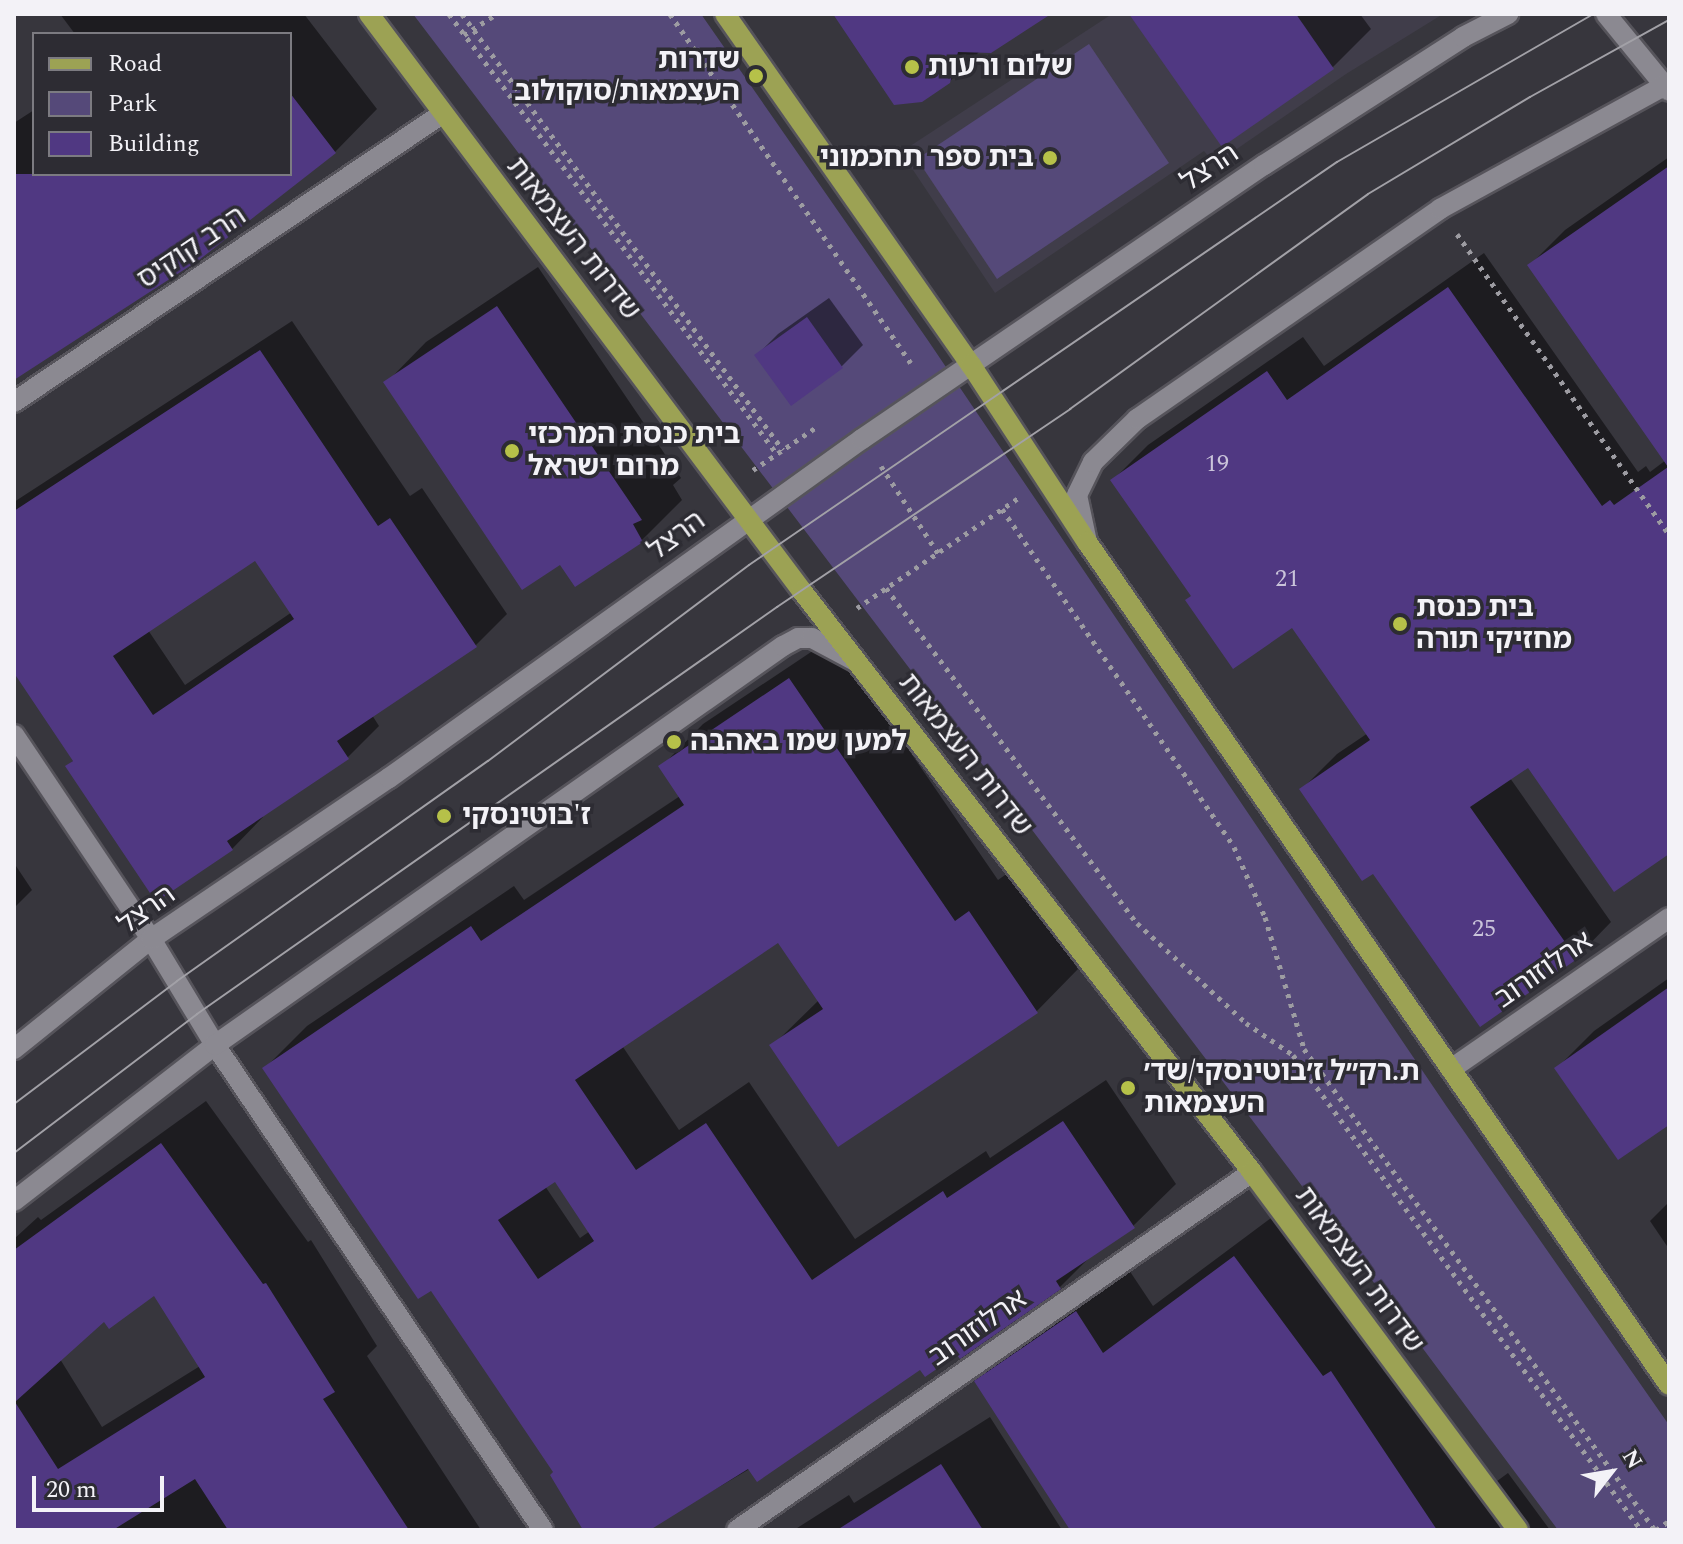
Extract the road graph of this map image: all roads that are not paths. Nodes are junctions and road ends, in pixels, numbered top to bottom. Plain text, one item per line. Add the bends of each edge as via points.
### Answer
1 (369, 14) edge
2 (725, 14) edge
3 (1508, 14) edge
4 (1606, 14) edge
5 (1668, 87) edge
6 (442, 114) junction
7 (971, 365) junction
8 (14, 402) edge
9 (749, 520) junction
10 (1087, 542) junction
11 (858, 663) junction
12 (14, 735) edge
13 (1669, 918) edge
14 (151, 939) junction
15 (215, 1045) junction
16 (14, 1049) edge
17 (1451, 1069) junction
18 (1252, 1172) junction
19 (14, 1201) edge
20 (1669, 1385) edge
21 (543, 1530) edge
22 (737, 1530) edge
23 (1518, 1530) edge

1 - 6 main road, שדרות העצמאות
2 - 7 main road
3 - 7 street, הרצל via 1463,37 1264,165
4 - 5 street
5 - 10 street via 1440,209 1137,419 1093,462 1077,495
6 - 8 street, הרב קוקיס
6 - 9 main road, שדרות העצמאות
7 - 9 street, הרצל
7 - 10 main road
9 - 11 main road, שדרות העצמאות
9 - 14 street, הרצל via 389,778
10 - 17 main road
11 - 15 street via 812,638 783,646
11 - 18 main road, שדרות העצמאות
12 - 14 street
13 - 17 street, ארלוזורוב
14 - 15 street
14 - 16 street, הרצל
15 - 19 street
15 - 21 street
17 - 20 main road
18 - 22 street, ארלוזורוב
18 - 23 main road, שדרות העצמאות

